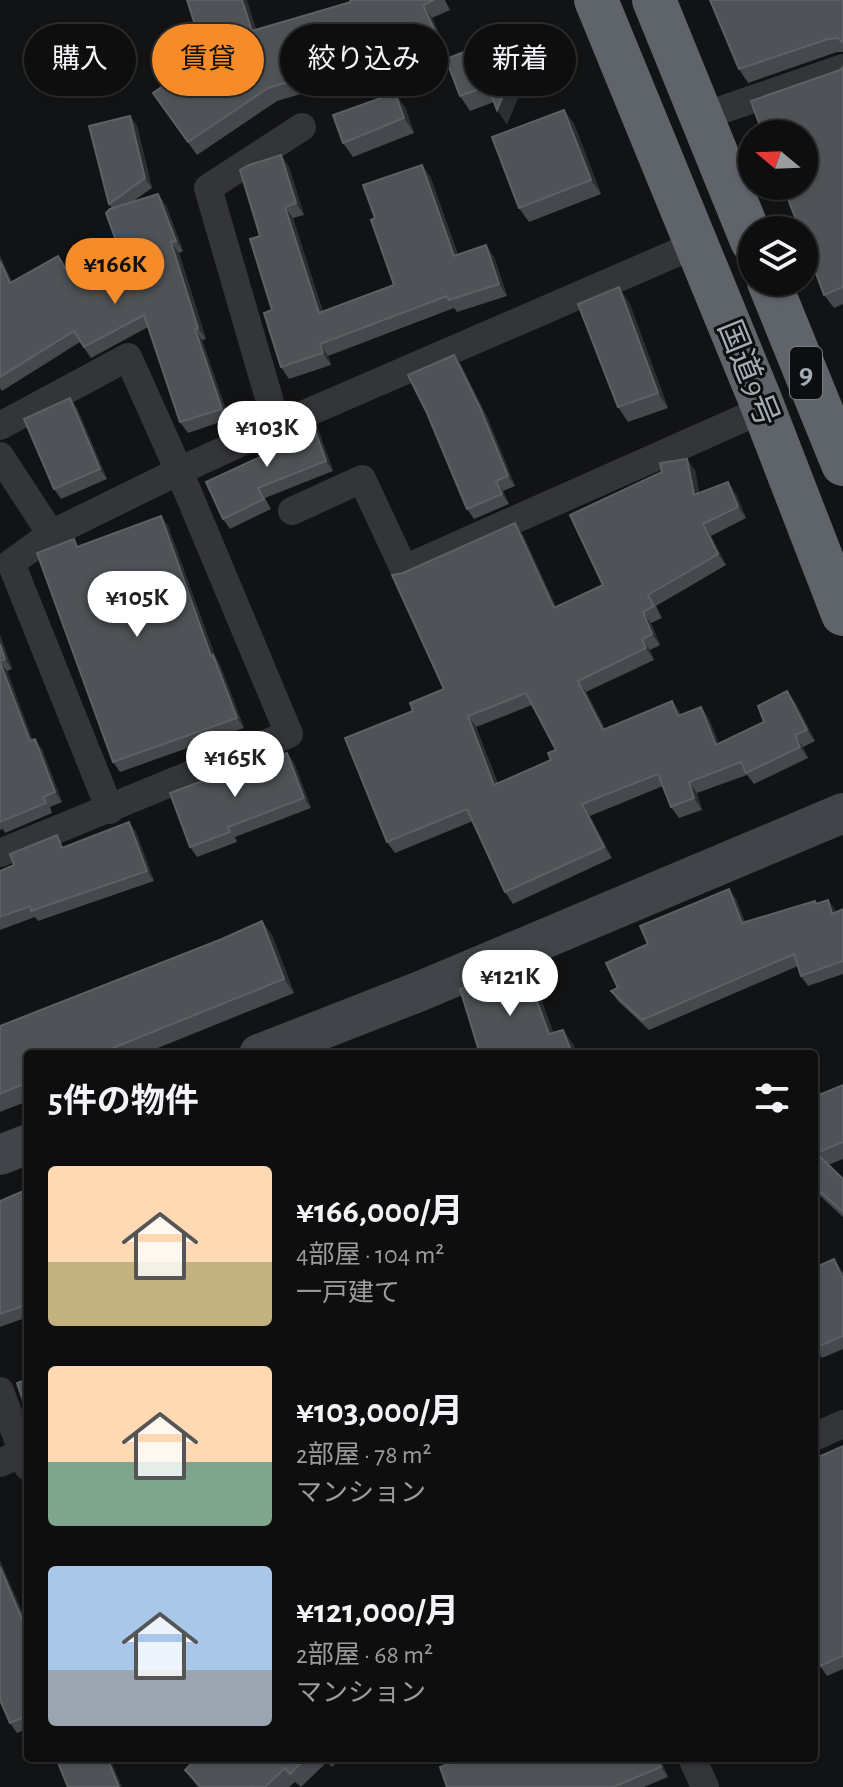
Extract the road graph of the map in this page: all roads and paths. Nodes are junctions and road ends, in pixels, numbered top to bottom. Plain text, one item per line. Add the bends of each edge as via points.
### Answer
1 (596, 0) edge
2 (654, 0) edge
3 (843, 68) edge
4 (701, 117) junction
5 (302, 127) dead end
6 (742, 216) edge
7 (697, 244) junction
8 (775, 296) edge
9 (764, 409) junction
10 (0, 426) edge
11 (277, 426) junction
12 (0, 456) edge
13 (842, 457) edge
14 (179, 471) junction
15 (292, 511) dead end
16 (51, 534) junction
17 (843, 614) edge
18 (110, 810) junction
19 (843, 813) edge
20 (0, 853) edge
21 (269, 1050) edge
22 (24, 1146) edge
23 (0, 1155) edge
24 (0, 1391) edge
25 (843, 1424) edge
26 (818, 1435) edge
27 (17, 1461) edge
28 (694, 1762) edge
29 (705, 1787) edge

1 - 7 highway, 国道9号 / 9
2 - 4 highway
3 - 4 street
4 - 6 highway
5 - 11 street via 208,188
7 - 9 highway, 国道9号 / 9
7 - 11 street
8 - 13 highway, 国道9号 / 9
9 - 15 street via 404,569 362,479
9 - 17 highway, 国道9号 / 9
10 - 14 street via 128,357
11 - 14 street
12 - 16 street
14 - 16 street
14 - 18 street via 289,734
16 - 18 street via 11,563
18 - 20 street
19 - 21 street
22 - 23 street
24 - 27 street
25 - 26 street
28 - 29 street

